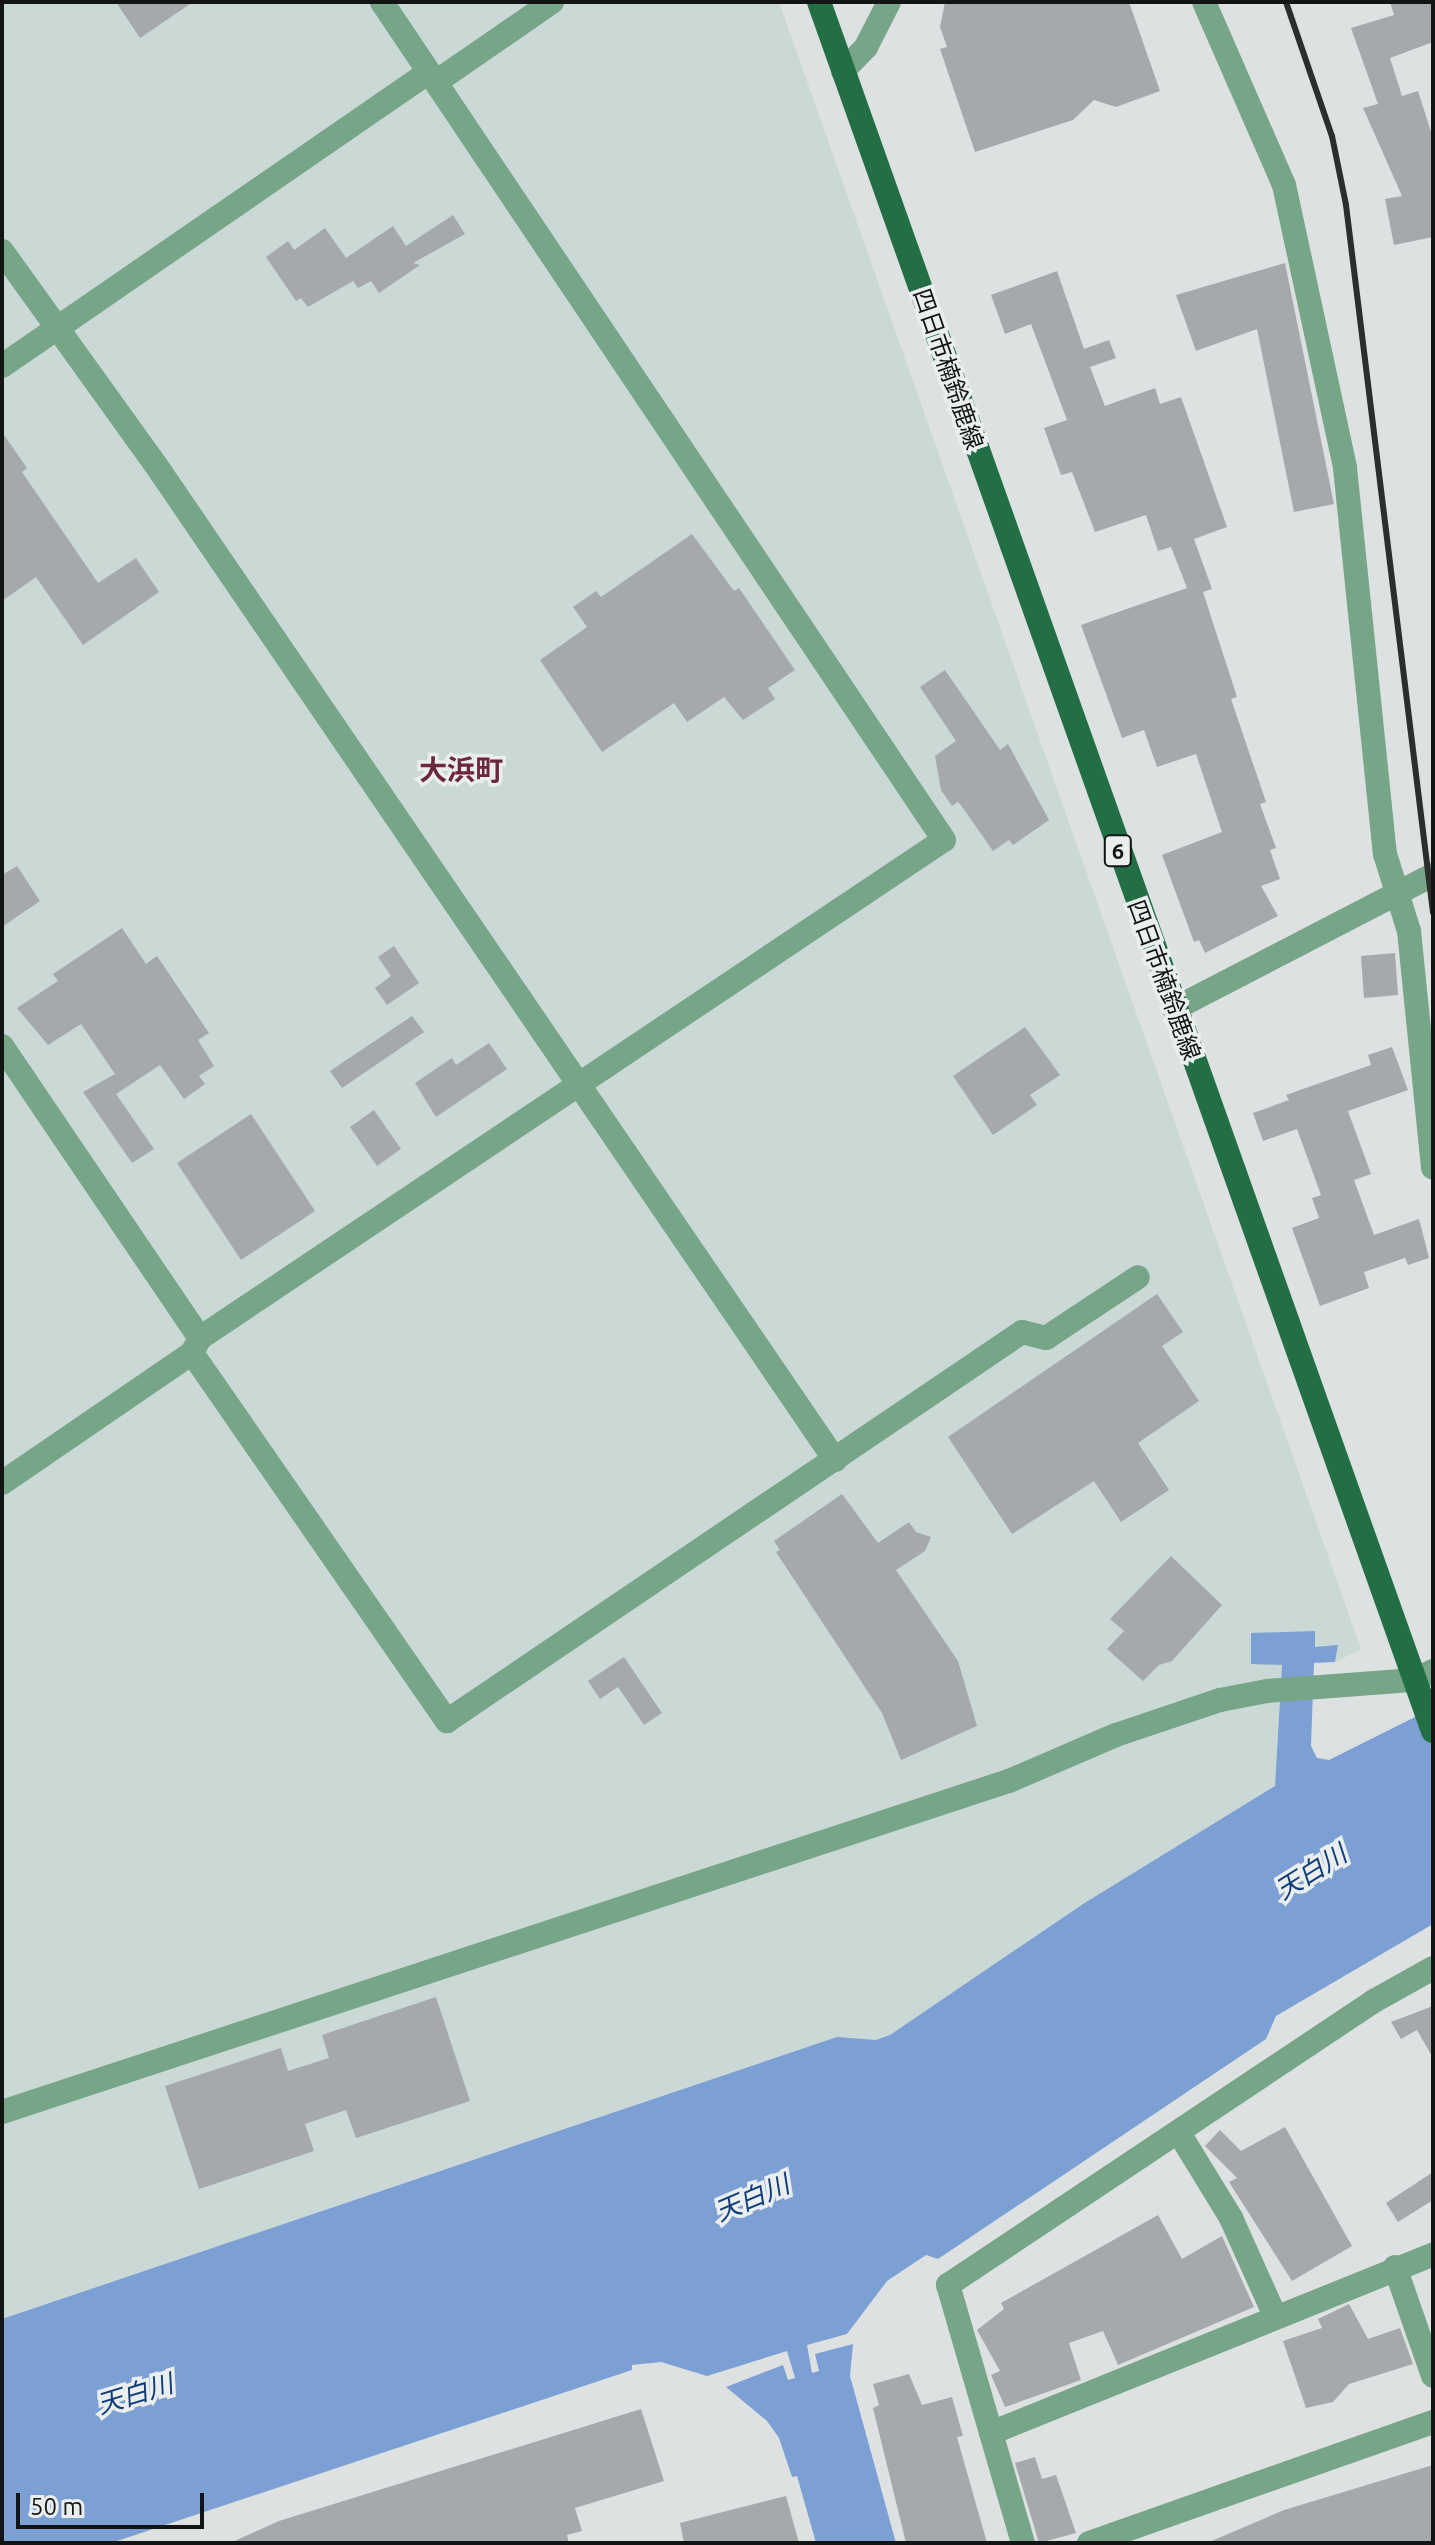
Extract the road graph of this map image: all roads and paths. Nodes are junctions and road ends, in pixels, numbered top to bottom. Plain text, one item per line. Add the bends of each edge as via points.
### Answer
1 (382, 2) edge
2 (552, 2) edge
3 (819, 2) edge
4 (889, 2) edge
5 (1204, 2) edge
6 (843, 71) junction
7 (432, 77) junction
8 (2, 251) edge
9 (56, 328) junction
10 (2, 366) edge
11 (1433, 875) edge
12 (1398, 893) junction
13 (1174, 1009) junction
14 (2, 1046) edge
15 (576, 1086) junction
16 (1433, 1168) edge
17 (1138, 1277) dead end
18 (196, 1346) junction
19 (835, 1460) junction
20 (2, 1483) edge
21 (1423, 1683) edge
22 (1433, 1731) edge
23 (1433, 1968) edge
24 (2, 2112) edge
25 (1179, 2133) junction
26 (1433, 2254) edge
27 (1395, 2267) junction
28 (1275, 2316) junction
29 (1433, 2376) edge
30 (1433, 2422) edge
31 (991, 2433) junction
32 (1023, 2543) edge
33 (1089, 2543) edge

1 - 7 street
2 - 7 street
3 - 6 main road, 四日市楠鈴鹿線 / 6
4 - 6 street via 866,47
5 - 12 street via 1290,208 1345,468 1385,854
6 - 13 main road, 四日市楠鈴鹿線 / 6
7 - 9 street
7 - 15 street via 944,840
8 - 9 street
9 - 10 street
9 - 15 street via 162,474
11 - 12 street
12 - 13 street
12 - 16 street via 1409,931
13 - 21 main road, 四日市楠鈴鹿線 / 6
14 - 18 street
15 - 18 street
15 - 19 street
17 - 19 street via 1046,1338 1022,1332
18 - 19 street via 447,1721
18 - 20 street
21 - 22 main road, 四日市楠鈴鹿線 / 6
21 - 24 street via 1267,1691 1131,1730 1009,1781
23 - 25 street via 1374,2001
25 - 28 street via 1231,2218
25 - 31 street via 948,2285
26 - 27 street
27 - 28 street
27 - 29 street
28 - 31 street
30 - 33 street
31 - 32 street

